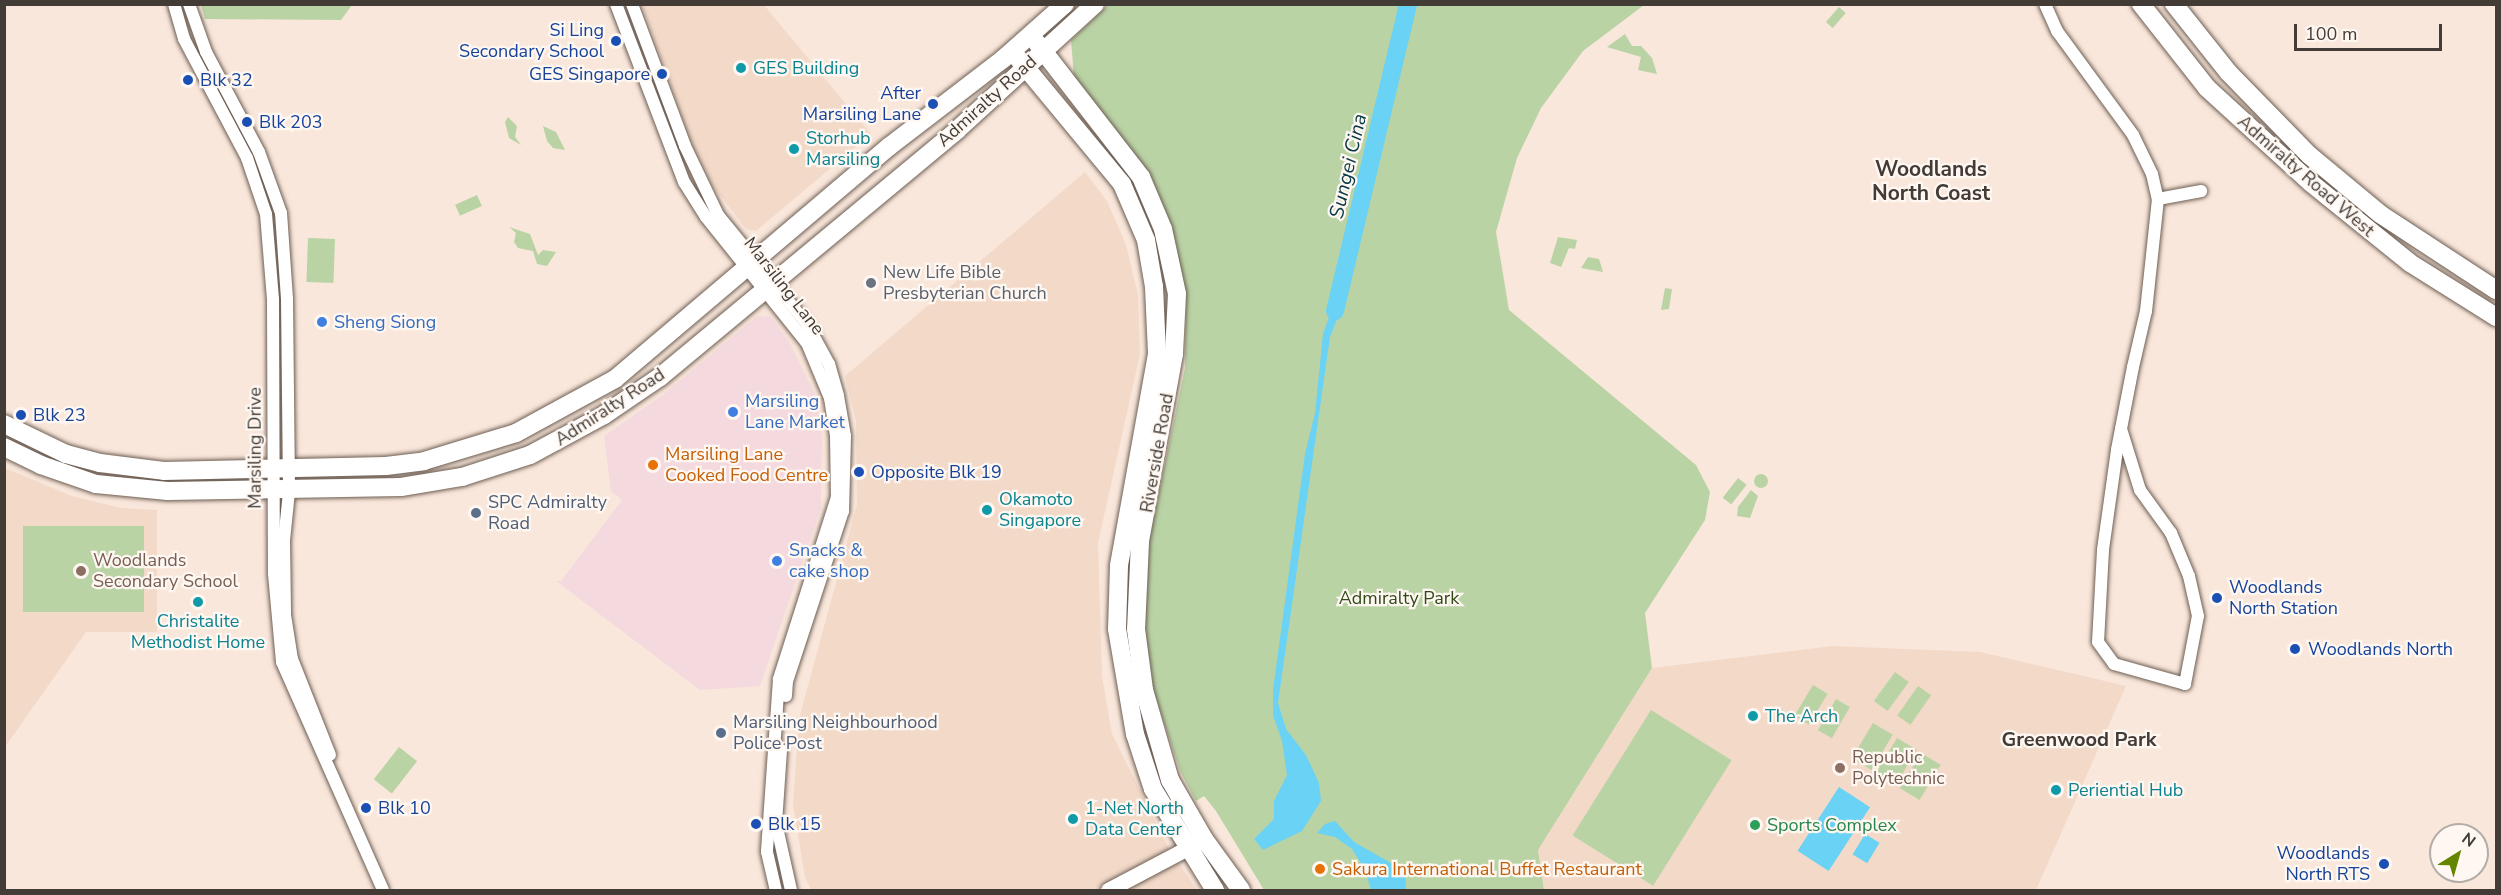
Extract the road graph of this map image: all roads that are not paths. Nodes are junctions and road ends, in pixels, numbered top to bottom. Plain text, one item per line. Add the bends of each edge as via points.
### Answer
1 (174, 4) edge
2 (189, 4) edge
3 (616, 4) edge
4 (632, 4) edge
5 (1065, 4) edge
6 (1095, 4) edge
7 (2045, 4) edge
8 (2141, 4) edge
9 (2174, 4) edge
10 (1030, 34) junction
11 (1043, 50) junction
12 (1011, 52) junction
13 (1024, 67) junction
14 (2201, 191) dead end
15 (2158, 199) junction
16 (752, 265) junction
17 (769, 288) junction
18 (2496, 290) edge
19 (2496, 317) edge
20 (4, 424) edge
21 (2121, 429) junction
22 (4, 447) edge
23 (281, 468) junction
24 (281, 492) junction
25 (827, 548) junction
26 (1204, 839) junction
27 (1188, 848) junction
28 (383, 891) edge
29 (391, 891) edge
30 (776, 891) edge
31 (790, 891) edge
32 (1108, 891) edge
33 (1215, 891) edge
34 (1241, 891) edge

1 - 23 street, Marsiling Drive via 184,39 247,158 266,214
2 - 23 street, Marsiling Drive via 206,52 260,152 281,213 287,299
3 - 16 street, Marsiling Lane via 676,166 706,217
4 - 16 street, Marsiling Lane via 685,146 718,215
5 - 10 main road, Admiralty Road
6 - 11 main road, Admiralty Road
7 - 15 street via 2057,31 2133,135 2152,174
8 - 19 main road, Admiralty Road West via 2207,88 2251,130 2410,263
9 - 18 main road, Admiralty Road West via 2228,72 2309,155 2380,214
10 - 11 main road, Riverside Road
10 - 12 main road, Admiralty Road
11 - 13 main road, Admiralty Road
11 - 26 main road, Riverside Road via 1141,177 1163,229 1177,294 1174,354 1137,567 1136,629 1156,740 1170,780
12 - 13 main road, Riverside Road
12 - 16 main road, Admiralty Road via 912,128
13 - 17 main road, Admiralty Road via 957,130
13 - 27 main road, Riverside Road via 1122,184 1146,240 1154,287 1157,354 1119,566 1117,629 1127,695 1144,764 1153,789
14 - 15 street
15 - 21 street via 2146,311
16 - 17 street, Marsiling Lane
16 - 23 main road, Admiralty Road via 615,379 516,433 424,461
17 - 24 main road, Admiralty Road via 634,397 530,455 429,483
17 - 25 street, Marsiling Lane via 807,344 830,398 836,436 837,497
20 - 23 main road, Admiralty Road via 40,444 100,463 164,471
21 - 21 street via 2140,490 2170,533 2189,576 2198,616 2185,684 2114,664 2098,642 2103,550
22 - 24 main road, Admiralty Road via 96,484 168,491
23 - 24 street, Marsiling Drive
24 - 28 street, Marsiling Drive via 274,574 282,662
24 - 29 street, Marsiling Drive via 284,583 292,658 333,764
25 - 30 street, Marsiling Lane via 779,679 767,852
25 - 31 street, Marsiling Lane via 787,681 776,823
26 - 27 street
26 - 34 main road, Riverside Road
27 - 32 street
27 - 33 main road, Riverside Road

